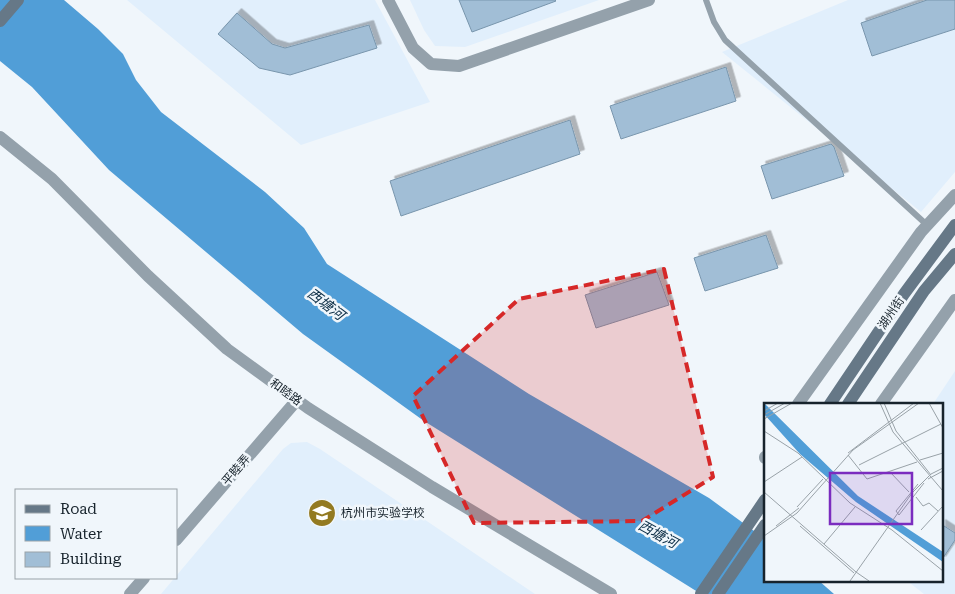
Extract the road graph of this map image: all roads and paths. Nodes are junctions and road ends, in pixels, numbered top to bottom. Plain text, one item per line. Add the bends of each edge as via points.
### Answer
1 (18, 0) edge
2 (388, 0) edge
3 (649, 0) edge
4 (706, 0) edge
5 (0, 21) edge
6 (0, 137) edge
7 (955, 196) edge
8 (927, 225) junction
9 (954, 227) edge
10 (955, 254) edge
11 (955, 300) edge
12 (297, 400) junction
13 (799, 403) edge
14 (831, 403) edge
15 (849, 403) edge
16 (882, 403) edge
17 (764, 501) edge
18 (764, 526) edge
19 (178, 538) edge
20 (143, 579) edge
21 (130, 594) edge
22 (612, 594) edge
23 (701, 594) edge
24 (718, 594) edge

1 - 5 main road
2 - 3 street via 413,48 431,64 459,66
4 - 8 lane via 725,40
6 - 12 street, 和睦路 via 52,179 148,276 227,349
7 - 8 street
8 - 13 street
9 - 14 main road, 湖州街
10 - 15 main road, 湖州街 via 924,292
11 - 16 street
12 - 19 street, 平睦弄
12 - 22 street, 和睦路 via 432,487
17 - 23 main road
18 - 24 main road
20 - 21 street

